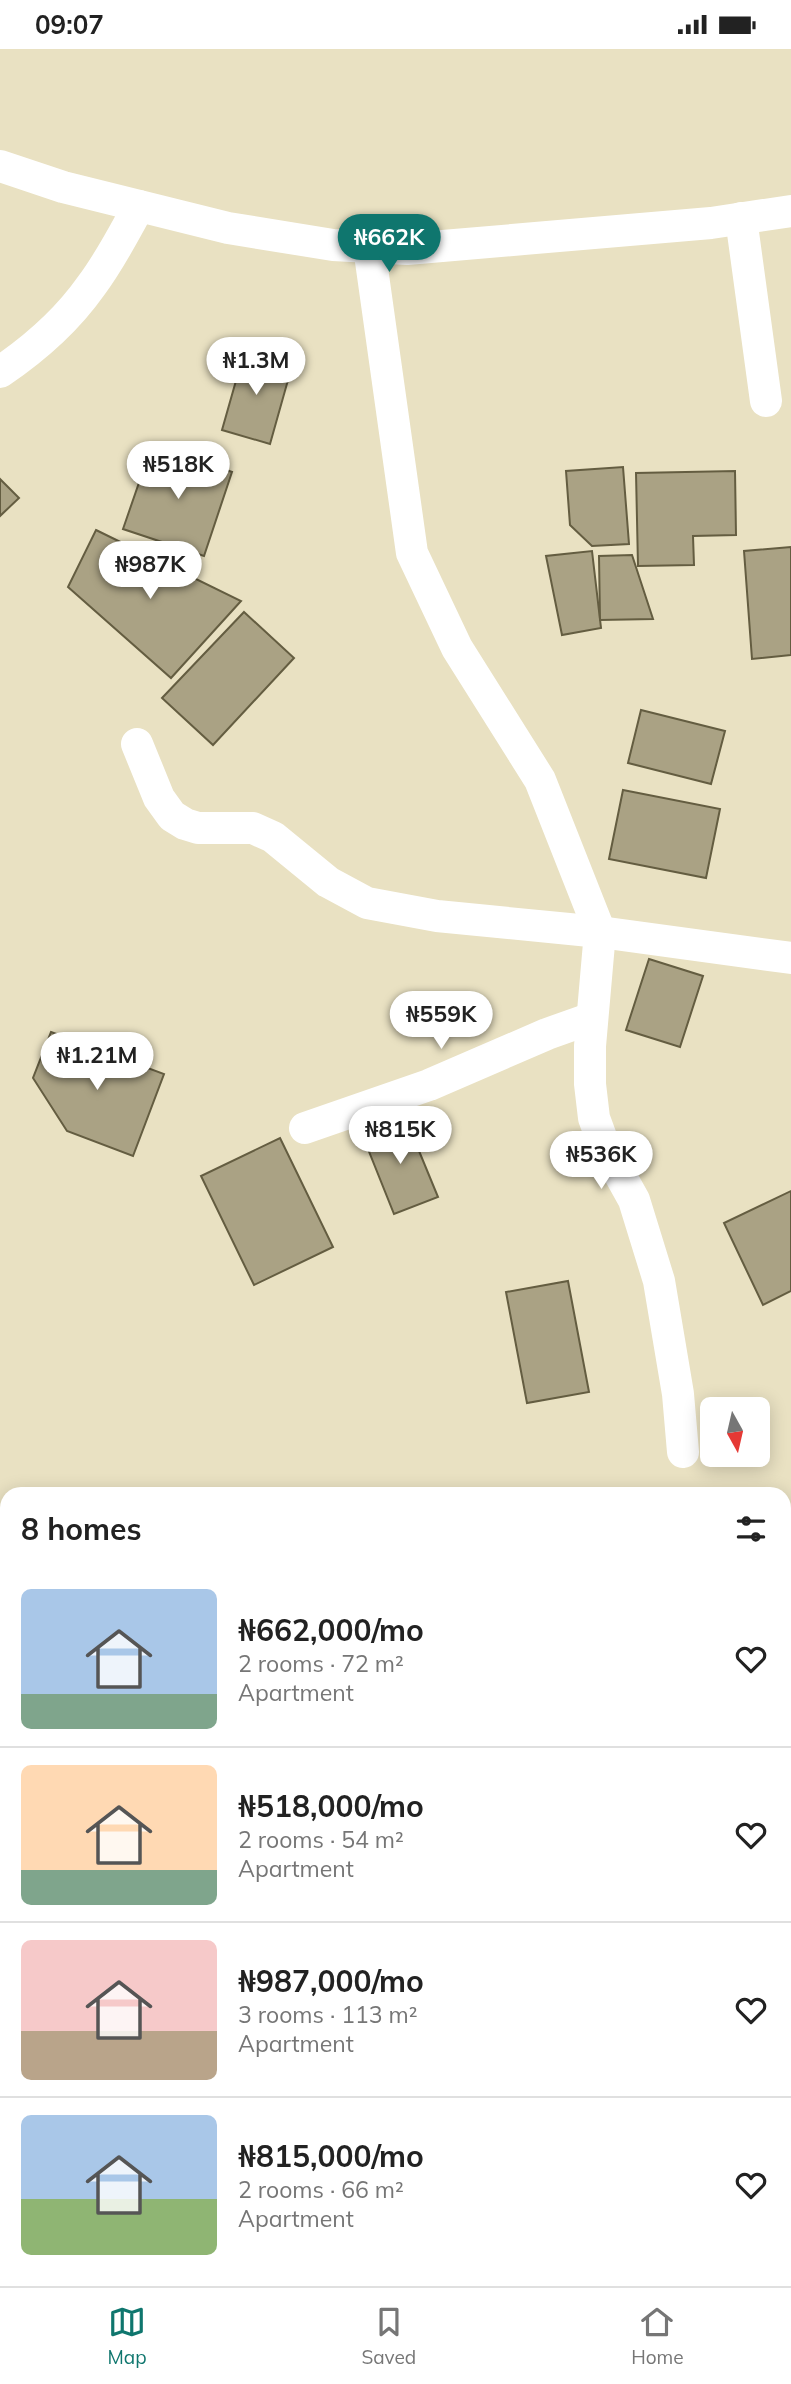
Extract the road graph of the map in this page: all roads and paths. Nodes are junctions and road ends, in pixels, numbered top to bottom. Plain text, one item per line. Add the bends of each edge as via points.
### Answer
1 (0, 166) edge
2 (139, 206) junction
3 (791, 211) edge
4 (741, 218) junction
5 (369, 247) junction
6 (0, 372) edge
7 (766, 401) dead end
8 (137, 744) dead end
9 (600, 932) junction
10 (791, 958) edge
11 (592, 1018) junction
12 (305, 1128) dead end
13 (683, 1452) dead end

1 - 2 street
2 - 5 street via 228,228 333,246
2 - 6 street via 82,297 21,358
3 - 4 street
4 - 5 street via 574,236 407,249
4 - 7 street
5 - 9 street via 412,553 457,647 540,780
8 - 9 street via 159,798 172,816 198,828 253,828 274,837 328,882 367,902 437,916
9 - 10 street
9 - 11 street
11 - 12 street via 429,1085
11 - 13 street via 594,1118 634,1200 659,1281

